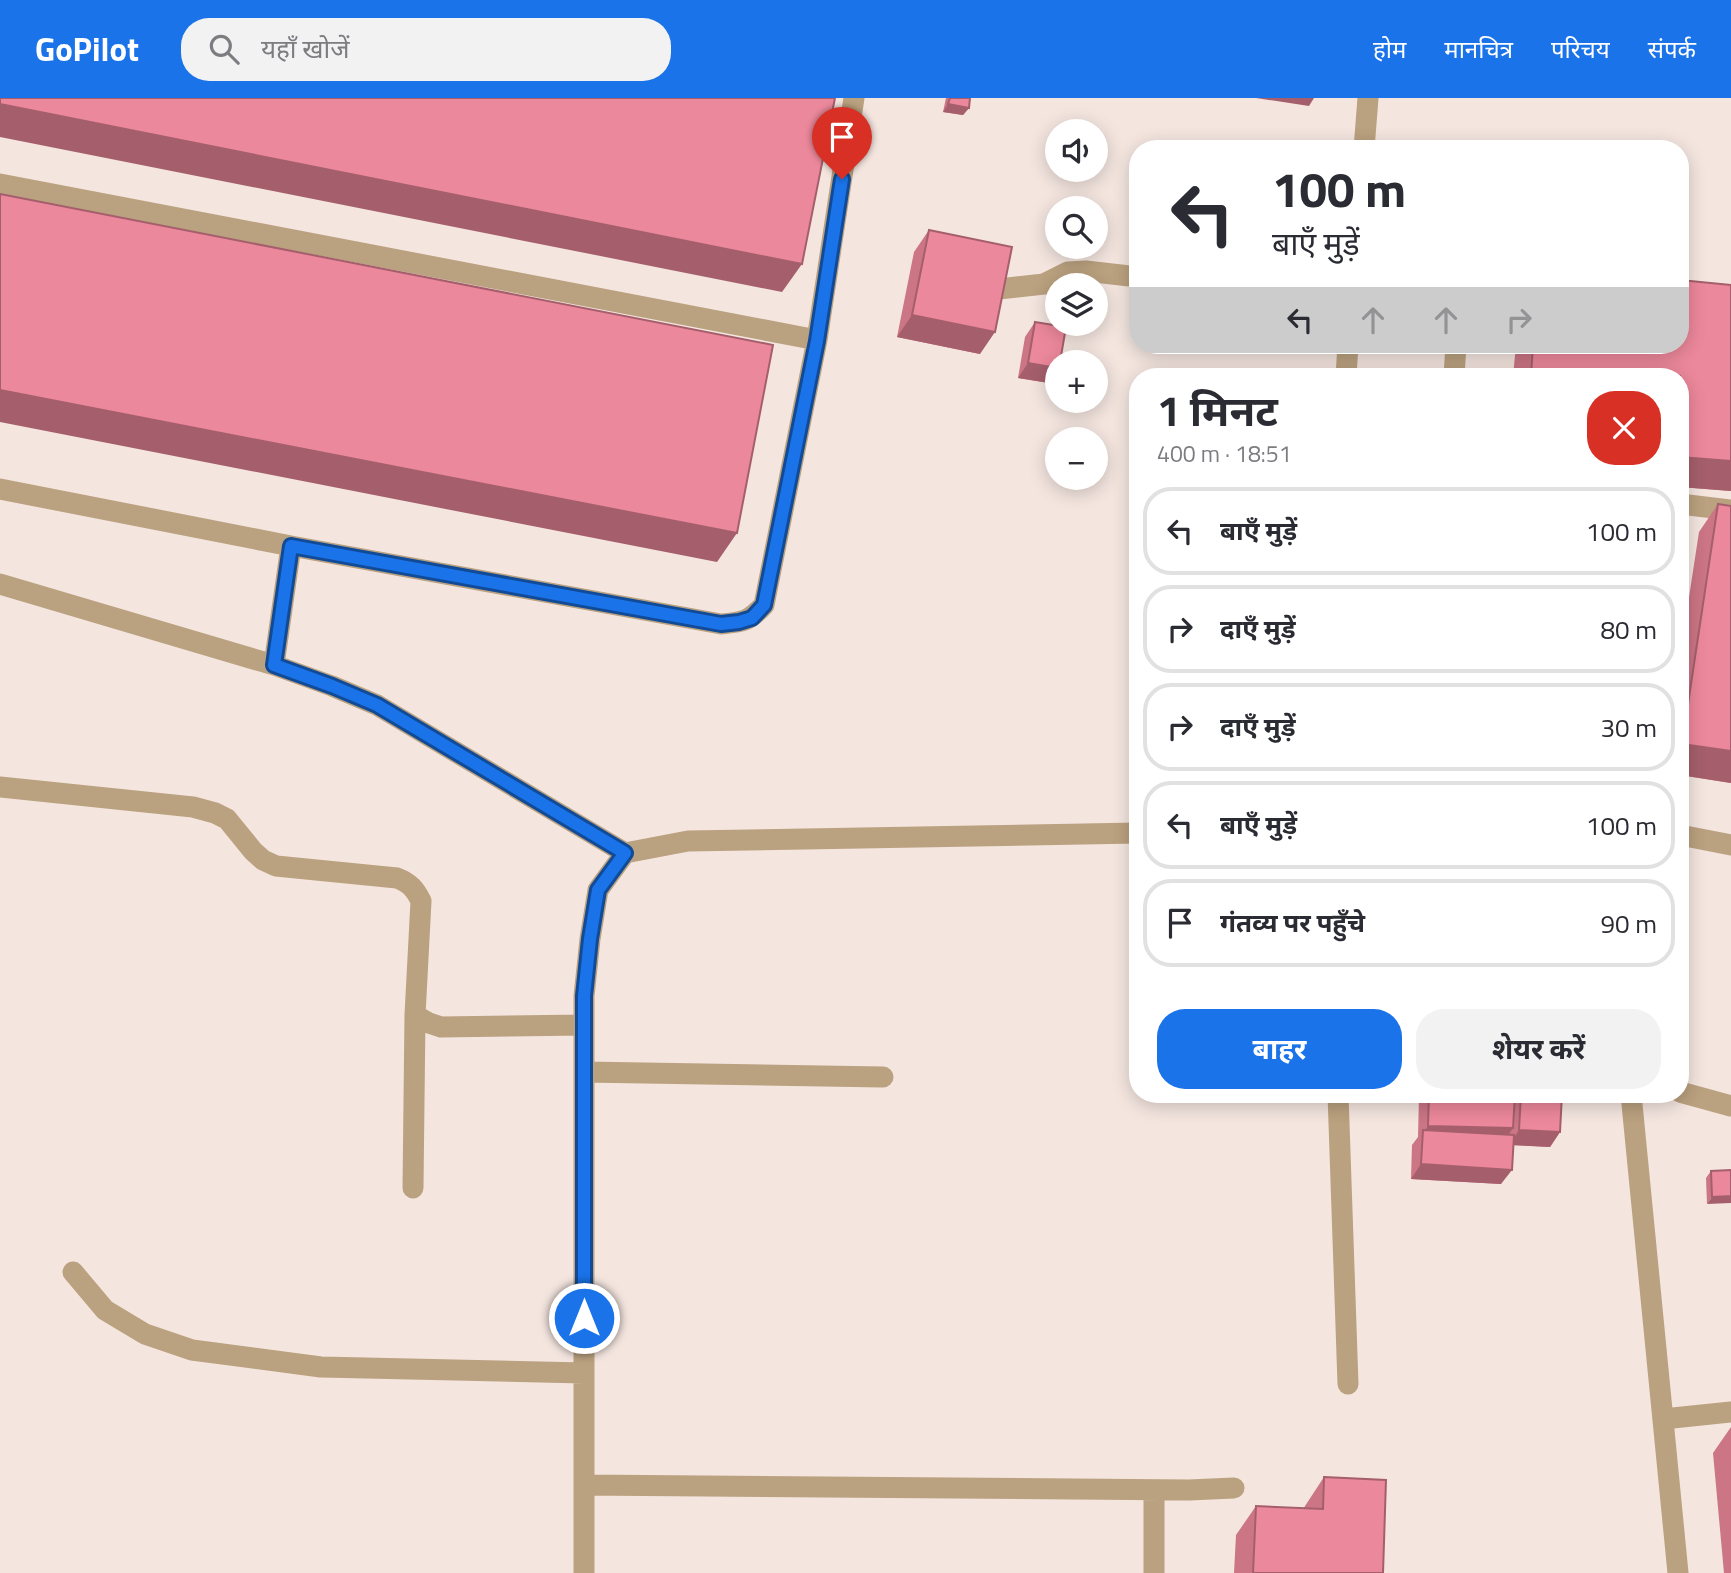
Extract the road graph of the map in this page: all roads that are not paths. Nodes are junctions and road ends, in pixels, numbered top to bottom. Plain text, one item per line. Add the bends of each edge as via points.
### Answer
1 (854, 98) edge
2 (1368, 98) edge
3 (1365, 140) edge
4 (0, 184) edge
5 (1129, 276) edge
6 (999, 289) edge
7 (817, 341) junction
8 (0, 489) edge
9 (1689, 505) edge
10 (1731, 510) edge
11 (291, 546) junction
12 (0, 584) edge
13 (274, 665) junction
14 (0, 788) edge
15 (1129, 833) edge
16 (1689, 837) edge
17 (1731, 845) edge
18 (625, 853) junction
19 (415, 1015) junction
20 (584, 1025) junction
21 (584, 1072) junction
22 (884, 1077) dead end
23 (1689, 1094) edge
24 (1338, 1103) edge
25 (1632, 1103) edge
26 (1731, 1106) edge
27 (413, 1188) dead end
28 (73, 1272) dead end
29 (584, 1373) junction
30 (1348, 1384) dead end
31 (1731, 1412) edge
32 (1662, 1419) junction
33 (584, 1485) junction
34 (1234, 1489) dead end
35 (1154, 1490) junction
36 (584, 1573) edge
37 (1154, 1573) edge
38 (1678, 1573) edge

1 - 7 street
2 - 3 street
4 - 7 street
5 - 6 street via 1068,272 1044,284
7 - 11 street via 764,605 752,618 721,624
8 - 11 street
9 - 10 street
11 - 13 street
12 - 13 street
13 - 18 street via 377,705
14 - 19 street via 193,807 227,819 253,851 276,866 408,882 421,901
15 - 18 street via 688,841
16 - 17 street
18 - 20 street via 598,890
19 - 20 street via 441,1027
19 - 27 street
20 - 21 street
21 - 22 street
21 - 29 street
23 - 26 street
24 - 30 street
25 - 32 street
28 - 29 street via 106,1310 145,1335 192,1350 321,1367
29 - 33 street
31 - 32 street
32 - 38 street
33 - 35 street
33 - 36 street
34 - 35 street
35 - 37 street

